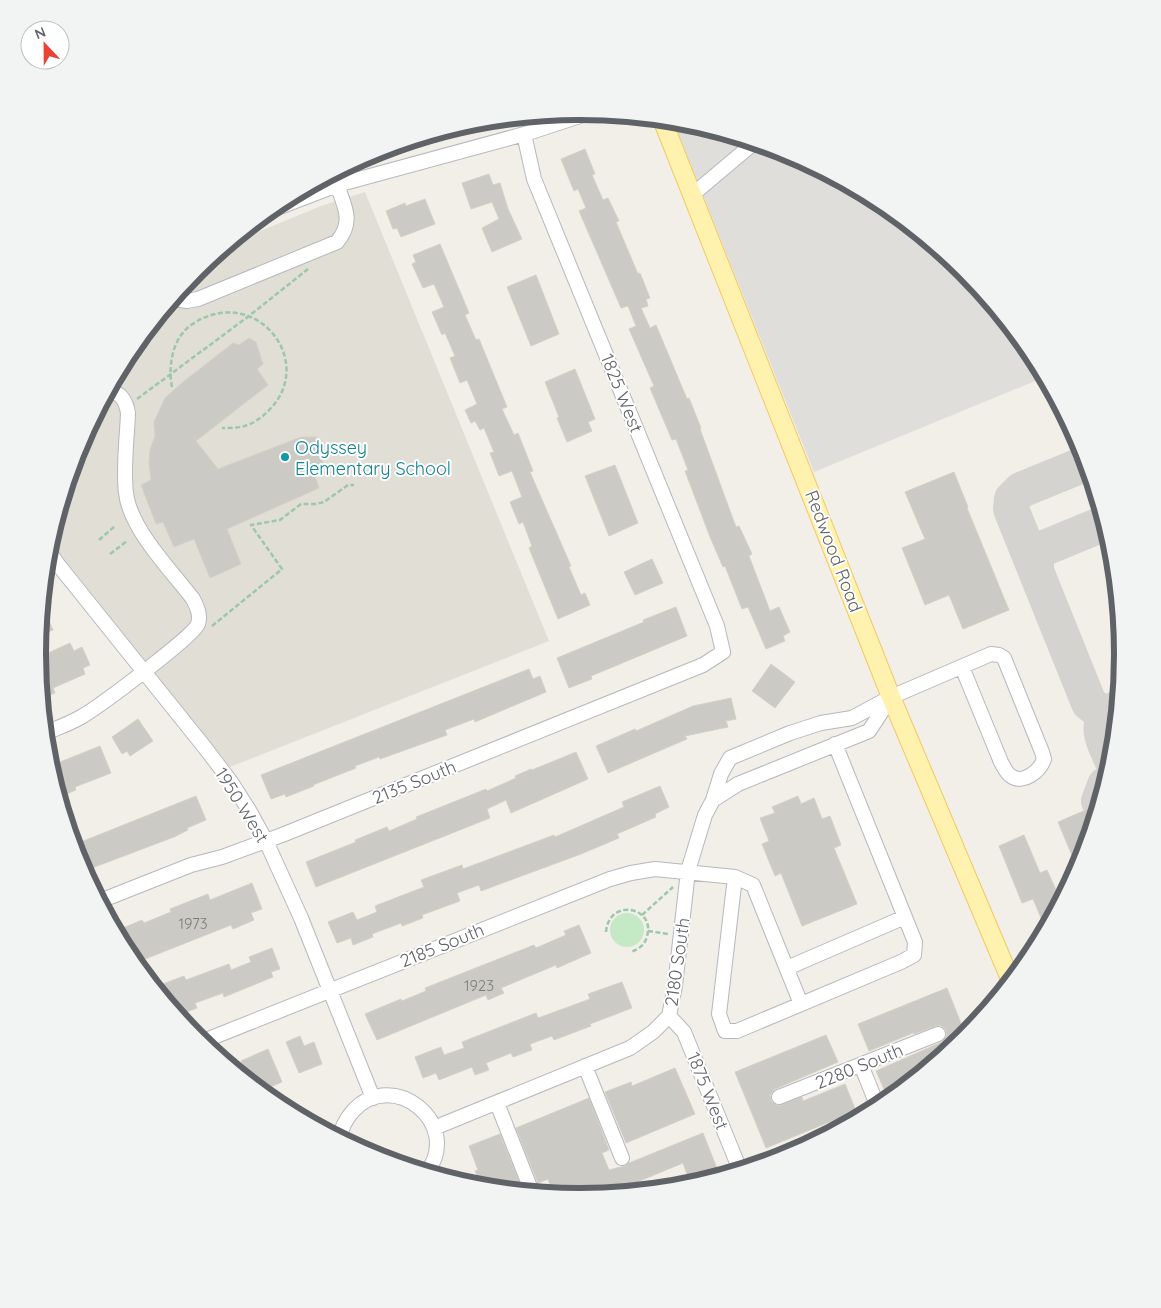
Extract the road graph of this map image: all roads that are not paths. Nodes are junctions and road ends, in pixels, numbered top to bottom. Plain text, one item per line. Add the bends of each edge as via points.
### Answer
1 (566, 120) edge
2 (665, 127) edge
3 (524, 134) junction
4 (749, 147) edge
5 (337, 185) junction
6 (692, 195) junction
7 (301, 199) edge
8 (180, 301) edge
9 (115, 393) edge
10 (55, 559) edge
11 (723, 652) joint
12 (962, 666) junction
13 (143, 671) junction
14 (891, 697) junction
15 (52, 730) edge
16 (835, 744) junction
17 (713, 800) junction
18 (266, 841) junction
19 (688, 871) junction
20 (735, 877) junction
21 (106, 899) edge
22 (905, 917) junction
23 (786, 968) junction
24 (1008, 974) edge
25 (330, 990) junction
26 (801, 1004) junction
27 (669, 1016) junction
28 (938, 1034) dead end
29 (210, 1038) edge
30 (862, 1065) junction
31 (586, 1066) junction
32 (779, 1097) dead end
33 (373, 1098) junction
34 (875, 1099) edge
35 (497, 1102) junction
36 (434, 1128) junction
37 (341, 1132) edge
38 (622, 1158) dead end
39 (738, 1164) edge
40 (431, 1167) edge
41 (530, 1186) edge

1 - 3 street
2 - 6 main road, Redwood Road
3 - 5 street
3 - 11 street, 1825 West via 534,179 717,626
4 - 6 street
5 - 7 street
5 - 8 street via 347,218 343,235 336,242 198,299
6 - 14 main road, Redwood Road
9 - 13 street via 121,395 128,413 125,478 130,511 143,534 193,599 200,617 194,632
10 - 13 street, 1950 West
11 - 18 street, 2135 South via 711,662
12 - 12 street, 2180 South via 1008,774 1020,779 1036,772 1044,759 1004,658 991,654
12 - 14 street, 2180 South
13 - 15 street via 82,716
13 - 18 street, 1950 West via 231,782
14 - 16 street via 869,730
14 - 17 street, 2180 South via 852,718 790,733 730,758
14 - 24 main road, Redwood Road
16 - 17 street via 738,784
16 - 22 street
17 - 19 street, 2180 South via 705,815
18 - 21 street, 2135 South via 192,865
18 - 25 street, 1950 West
19 - 20 street, 2185 South
19 - 25 street, 2185 South via 655,869 610,879
19 - 27 street, 2180 South
20 - 23 street via 753,885
20 - 26 street via 719,1014 725,1031 737,1031
22 - 23 street
22 - 26 street via 915,942 914,955
23 - 26 street
25 - 29 street, 2185 South
25 - 33 street, 1950 West
27 - 31 street, 2180 South via 630,1048
27 - 39 street, 1875 West via 684,1032
28 - 30 street, 2280 South
30 - 32 street, 2280 South
30 - 34 street
31 - 35 street, 2180 South
31 - 38 street
33 - 36 street via 391,1095 410,1100 425,1112
33 - 37 street via 358,1105 347,1117
35 - 36 street, 2180 South
35 - 41 street
36 - 40 street via 437,1147

